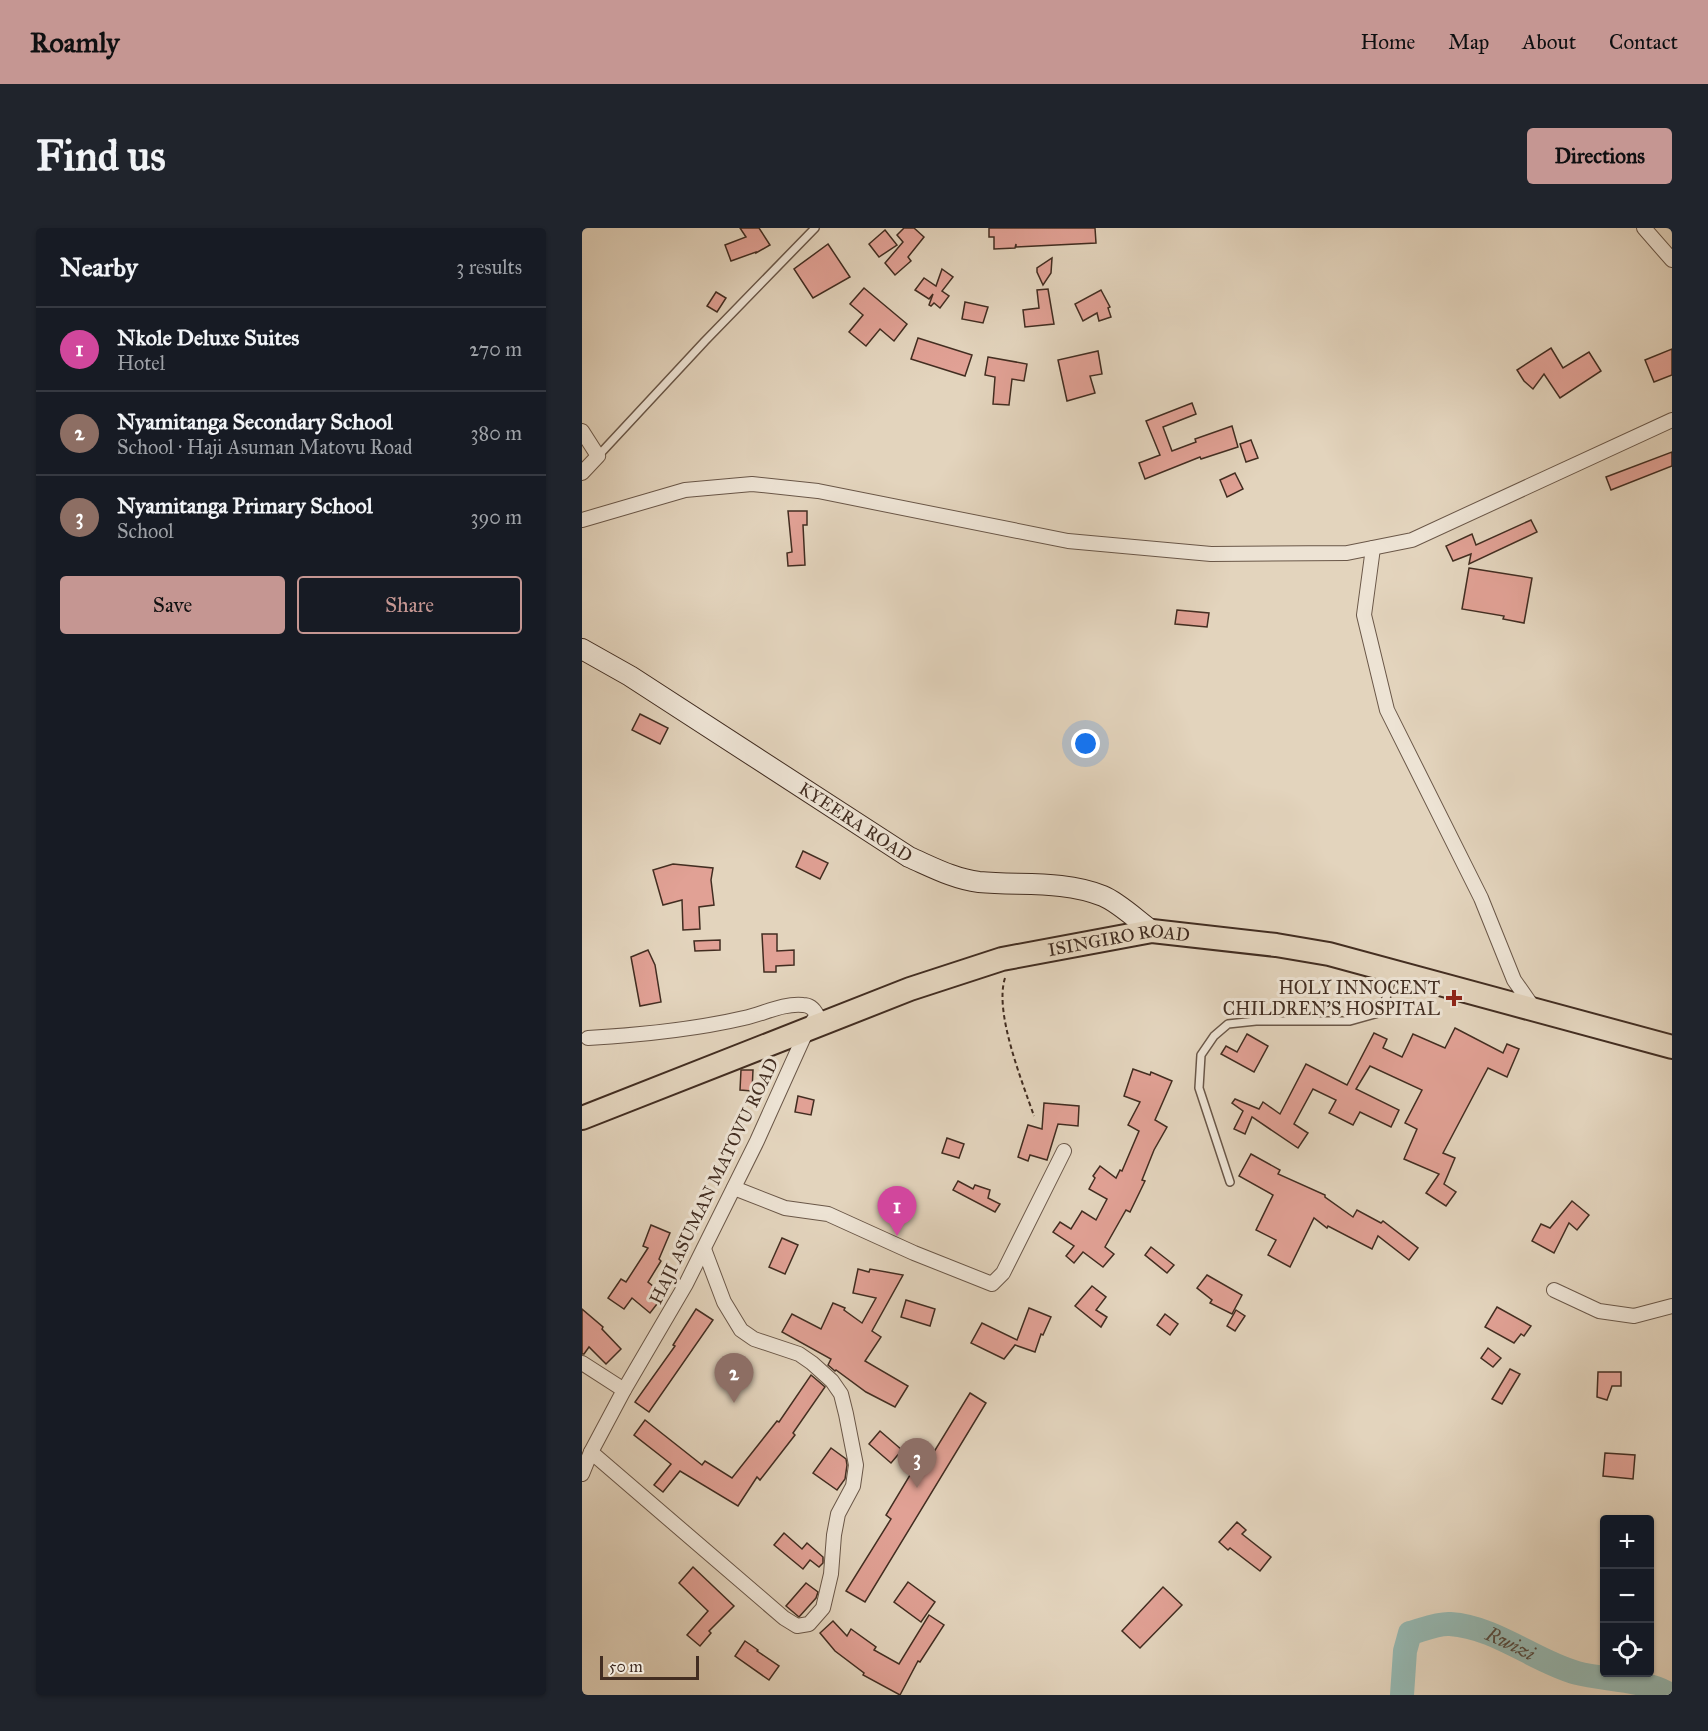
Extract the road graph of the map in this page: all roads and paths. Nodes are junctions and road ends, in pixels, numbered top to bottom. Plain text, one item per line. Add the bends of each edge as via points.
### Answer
1 (815, 228) edge
2 (1644, 228) edge
3 (1672, 260) edge
4 (1672, 420) edge
5 (582, 431) edge
6 (598, 456) junction
7 (582, 474) edge
8 (582, 520) edge
9 (1373, 548) junction
10 (582, 649) edge
11 (1152, 931) junction
12 (1011, 958) junction
13 (1394, 972) junction
14 (1535, 1010) junction
15 (807, 1030) junction
16 (588, 1038) dead end
17 (1672, 1047) edge
18 (1034, 1116) dead end
19 (582, 1119) edge
20 (1064, 1151) dead end
21 (1230, 1182) dead end
22 (734, 1188) junction
23 (704, 1249) junction
24 (1554, 1290) dead end
25 (1672, 1306) edge
26 (582, 1363) edge
27 (624, 1390) junction
28 (591, 1452) junction
29 (582, 1474) edge

1 - 6 lane
2 - 3 street
4 - 9 street via 1412,540
5 - 6 street
6 - 7 street
8 - 9 street via 685,490 752,484 818,491 1068,541 1211,554 1347,553
9 - 14 street via 1364,615 1387,711 1481,898 1514,980
10 - 11 main road, KYEERA ROAD via 909,857 948,875 978,882 1084,890 1106,897
11 - 12 main road, ISINGIRO ROAD
11 - 13 main road, ISINGIRO ROAD via 1276,945 1329,954
12 - 15 main road, ISINGIRO ROAD via 910,989
12 - 18 path via 1001,989 1008,1036
13 - 14 main road, ISINGIRO ROAD
13 - 21 lane via 1382,1012 1350,1021 1228,1024 1214,1036 1201,1055 1199,1088
14 - 17 main road, ISINGIRO ROAD
15 - 16 street, HAJI ASUMAN MATOVU ROAD via 818,1015 805,1005 784,1006 744,1018 656,1034
15 - 19 main road, ISINGIRO ROAD
15 - 22 street, HAJI ASUMAN MATOVU ROAD
20 - 22 street via 1003,1273 992,1284 828,1214 785,1208
22 - 23 street, HAJI ASUMAN MATOVU ROAD
23 - 27 street, HAJI ASUMAN MATOVU ROAD
23 - 28 street via 724,1302 741,1330 754,1339 799,1354 832,1381 841,1394 856,1465 853,1486 838,1514 823,1608 809,1624 797,1626 784,1618
24 - 25 street via 1599,1311 1634,1316
26 - 27 street
27 - 28 street, HAJI ASUMAN MATOVU ROAD
28 - 29 street, HAJI ASUMAN MATOVU ROAD

